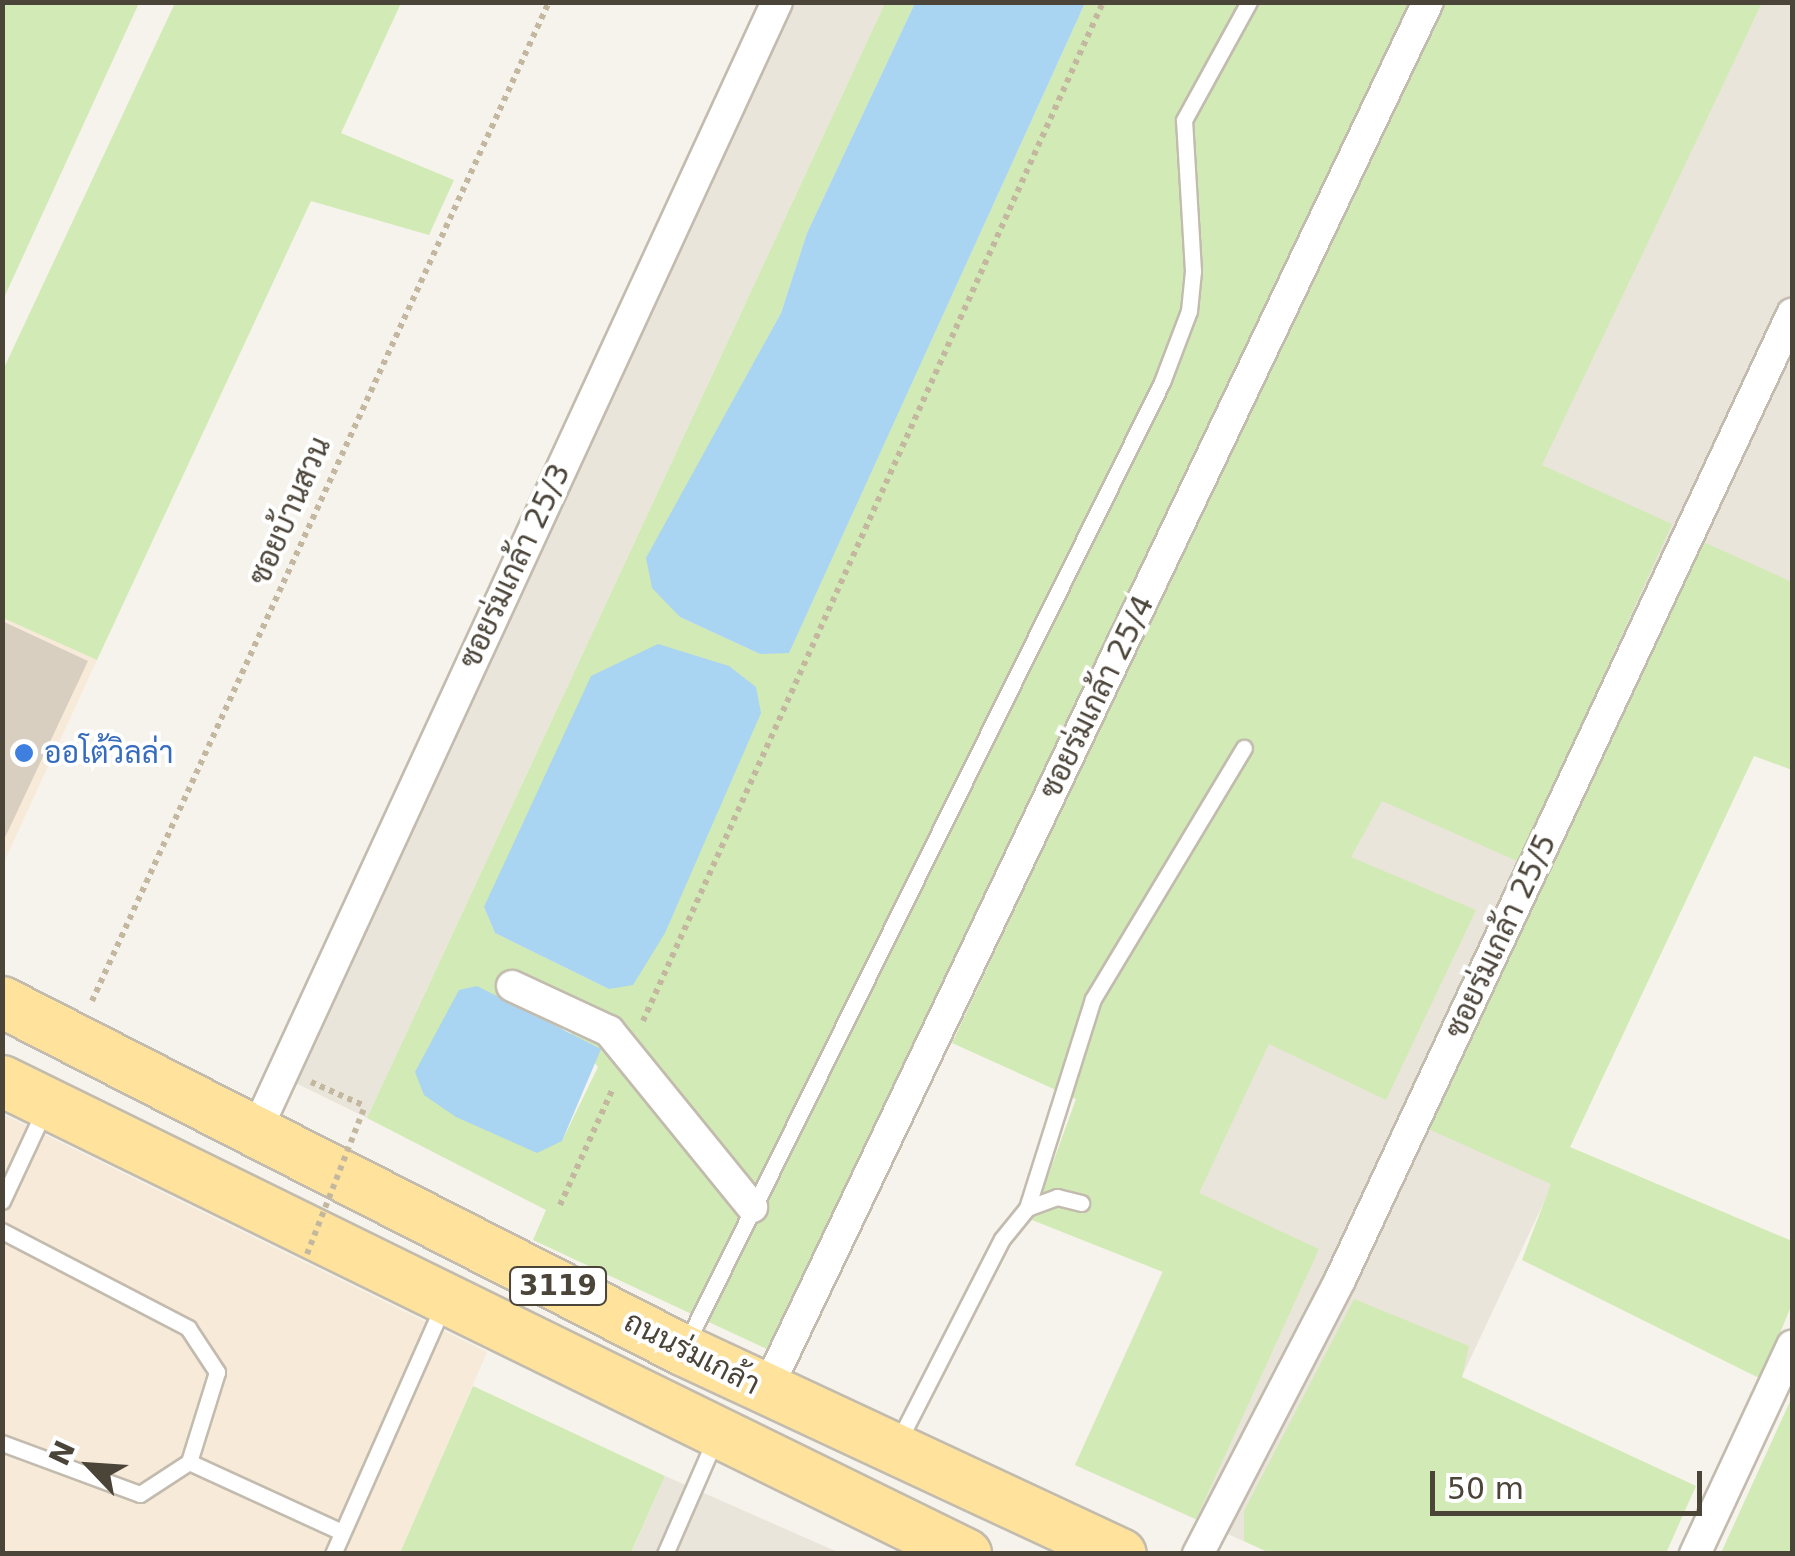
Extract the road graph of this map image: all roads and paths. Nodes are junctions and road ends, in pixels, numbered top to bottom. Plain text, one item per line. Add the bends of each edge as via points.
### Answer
1 (549, 2) edge
2 (777, 2) edge
3 (1103, 2) edge
4 (1249, 2) edge
5 (1428, 2) edge
6 (1792, 314) edge
7 (1244, 748) dead end
8 (512, 986) dead end
9 (2, 1002) edge
10 (76, 1039) junction
11 (628, 1055) junction
12 (284, 1070) junction
13 (2, 1080) edge
14 (48, 1103) junction
15 (256, 1131) junction
16 (2, 1201) edge
17 (1081, 1203) dead end
18 (560, 1205) dead end
19 (752, 1208) junction
20 (1027, 1208) junction
21 (2, 1231) edge
22 (307, 1254) dead end
23 (445, 1302) junction
24 (1792, 1346) edge
25 (684, 1350) junction
26 (766, 1391) junction
27 (717, 1433) junction
28 (2, 1443) edge
29 (893, 1452) junction
30 (189, 1462) junction
31 (342, 1532) junction
32 (941, 1547) edge
33 (332, 1554) edge
34 (664, 1554) edge
35 (1120, 1554) edge
36 (1198, 1554) edge
37 (1696, 1554) edge

1 - 10 path, ซอยบ้านสวน
2 - 12 street, ซอยร่มเกล้า 25/3
3 - 11 path
4 - 19 lane via 1184,120 1193,271 1189,312 1162,382
5 - 26 street, ซอยร่มเกล้า 25/4
6 - 36 street, ซอยร่มเกล้า 25/5 via 1340,1280
7 - 20 lane via 1092,999
8 - 11 street via 609,1031
9 - 10 main road, ถนนร่มเกล้า / 3119
10 - 15 main road, ถนนร่มเกล้า / 3119
11 - 18 path
11 - 19 street
12 - 15 street, ซอยร่มเกล้า 25/3
12 - 22 path, bridge via 364,1106
13 - 14 main road, ถนนร่มเกล้า / 3119
14 - 16 lane
14 - 23 main road, ถนนร่มเกล้า / 3119
15 - 25 main road, ถนนร่มเกล้า / 3119
17 - 20 lane via 1058,1197
19 - 25 lane
20 - 29 lane via 1002,1239
21 - 30 lane via 188,1328 217,1372
23 - 27 main road, ถนนร่มเกล้า / 3119
23 - 31 lane
24 - 37 street
25 - 26 main road, ถนนร่มเกล้า / 3119
26 - 29 main road, ถนนร่มเกล้า / 3119
27 - 32 main road, ถนนร่มเกล้า / 3119
27 - 34 lane
28 - 30 lane via 113,1491 140,1494
29 - 35 main road, ถนนร่มเกล้า / 3119
30 - 31 lane
31 - 33 lane

